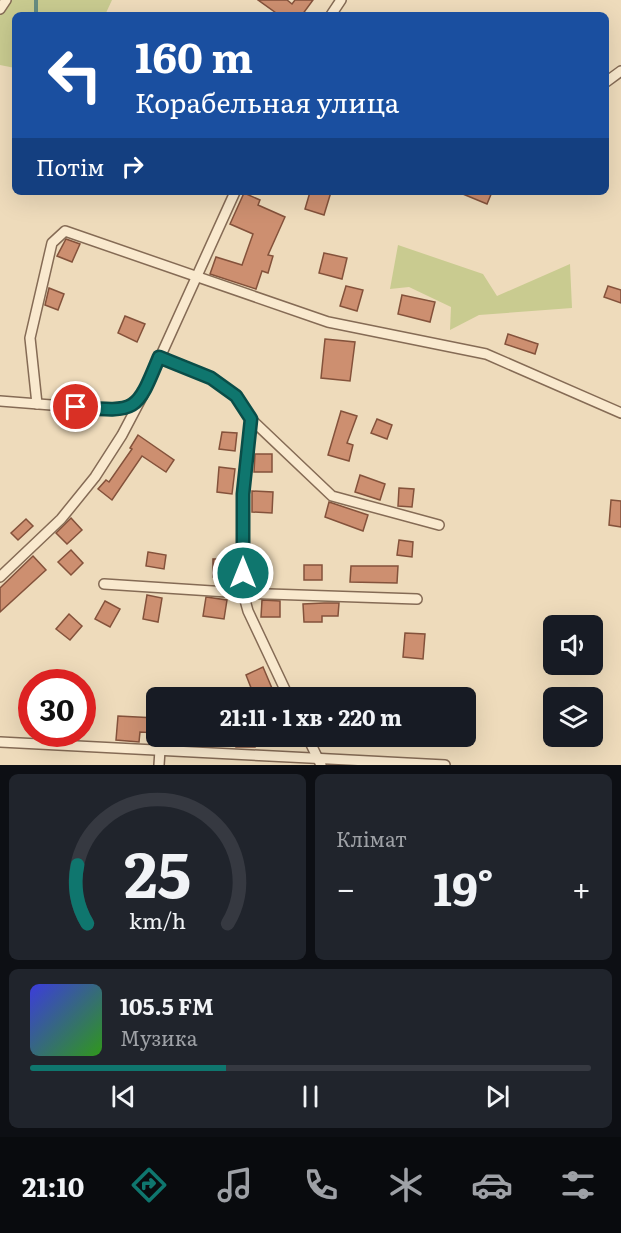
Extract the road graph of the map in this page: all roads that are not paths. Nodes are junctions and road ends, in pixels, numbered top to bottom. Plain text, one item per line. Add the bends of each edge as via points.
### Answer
1 (6, 0) edge
2 (0, 9) edge
3 (234, 195) edge
4 (197, 276) junction
5 (159, 357) junction
6 (142, 398) junction
7 (0, 401) edge
8 (37, 404) junction
9 (621, 413) edge
10 (251, 419) junction
11 (439, 525) dead end
12 (0, 577) edge
13 (104, 584) dead end
14 (243, 593) junction
15 (417, 599) dead end
16 (284, 687) edge
17 (0, 742) edge
18 (313, 747) edge
19 (160, 750) junction
20 (319, 761) edge
21 (159, 765) edge
22 (445, 765) edge

1 - 2 street
3 - 4 street
4 - 5 street
4 - 8 street via 65,231 52,243 30,338
4 - 9 street via 328,322 486,354
5 - 6 street
5 - 10 street via 211,378 236,396
6 - 8 street via 131,408 115,410
6 - 12 street via 95,477 61,519
7 - 8 street
10 - 11 street via 332,496
10 - 14 street via 243,494
13 - 14 street
14 - 15 street
14 - 16 street
17 - 19 street
18 - 20 street
19 - 20 street
19 - 21 street
20 - 22 street

